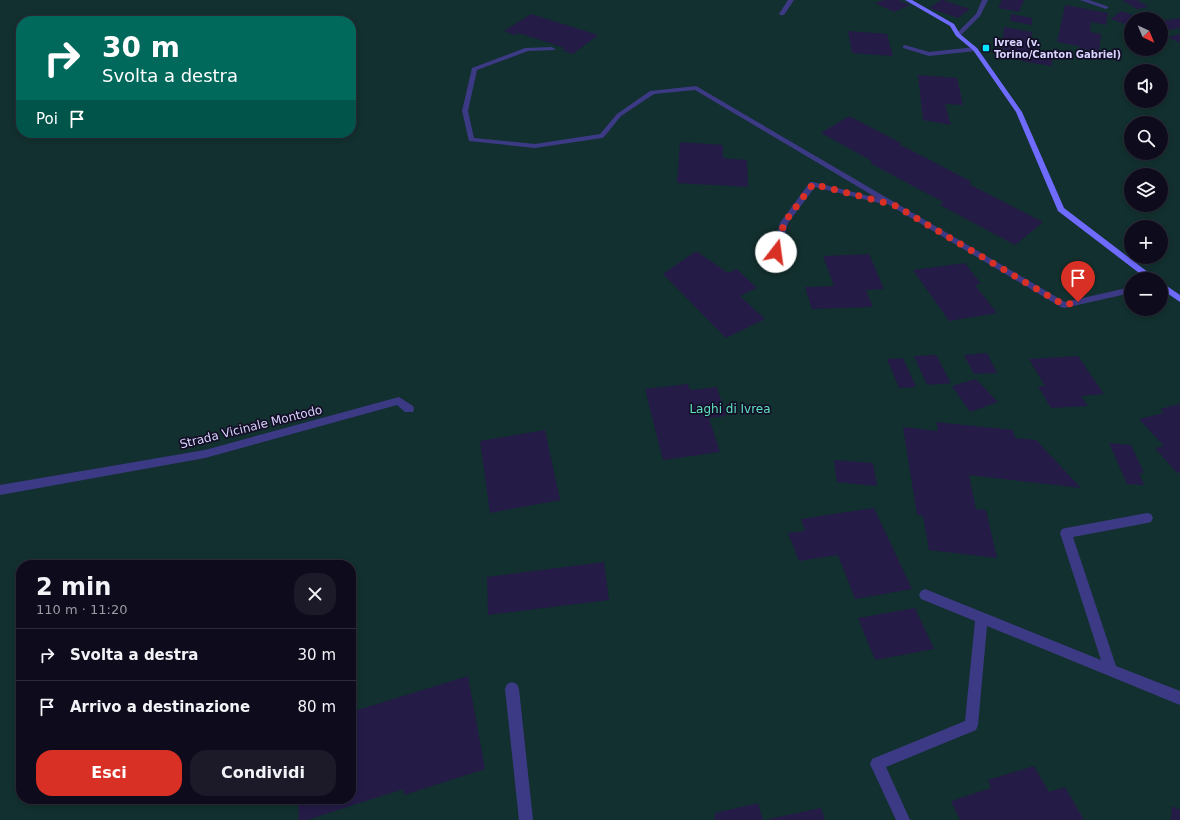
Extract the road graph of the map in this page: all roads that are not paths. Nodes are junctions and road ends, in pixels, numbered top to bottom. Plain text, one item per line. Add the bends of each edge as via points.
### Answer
1 (791, 0) edge
2 (908, 0) edge
3 (985, 0) edge
4 (1083, 0) edge
5 (1106, 7) dead end
6 (782, 14) dead end
7 (958, 35) junction
8 (906, 47) dead end
9 (552, 49) dead end
10 (974, 49) junction
11 (894, 205) junction
12 (772, 266) dead end
13 (1144, 272) edge
14 (1168, 291) edge
15 (1124, 292) edge
16 (1180, 300) edge
17 (409, 409) dead end
18 (0, 490) edge
19 (1147, 518) dead end
20 (925, 595) dead end
21 (982, 618) junction
22 (1111, 671) junction
23 (512, 689) dead end
24 (1180, 698) edge
25 (526, 820) edge
26 (903, 820) edge

1 - 6 street
2 - 7 main road via 952,25
3 - 7 street via 983,9
4 - 5 street
7 - 10 main road
8 - 10 street via 929,54
9 - 11 street via 527,49 474,70 465,111 471,140 535,146 602,136 618,114 652,92 696,88
10 - 13 main road via 1019,112 1061,209
11 - 12 street via 813,184 784,223
11 - 15 street via 1064,305
14 - 16 main road
17 - 18 street, Strada Vicinale Montodo via 399,402 205,454
19 - 22 street via 1066,533
20 - 21 street
21 - 22 street
21 - 26 street via 971,725 877,764
22 - 24 street
23 - 25 street

